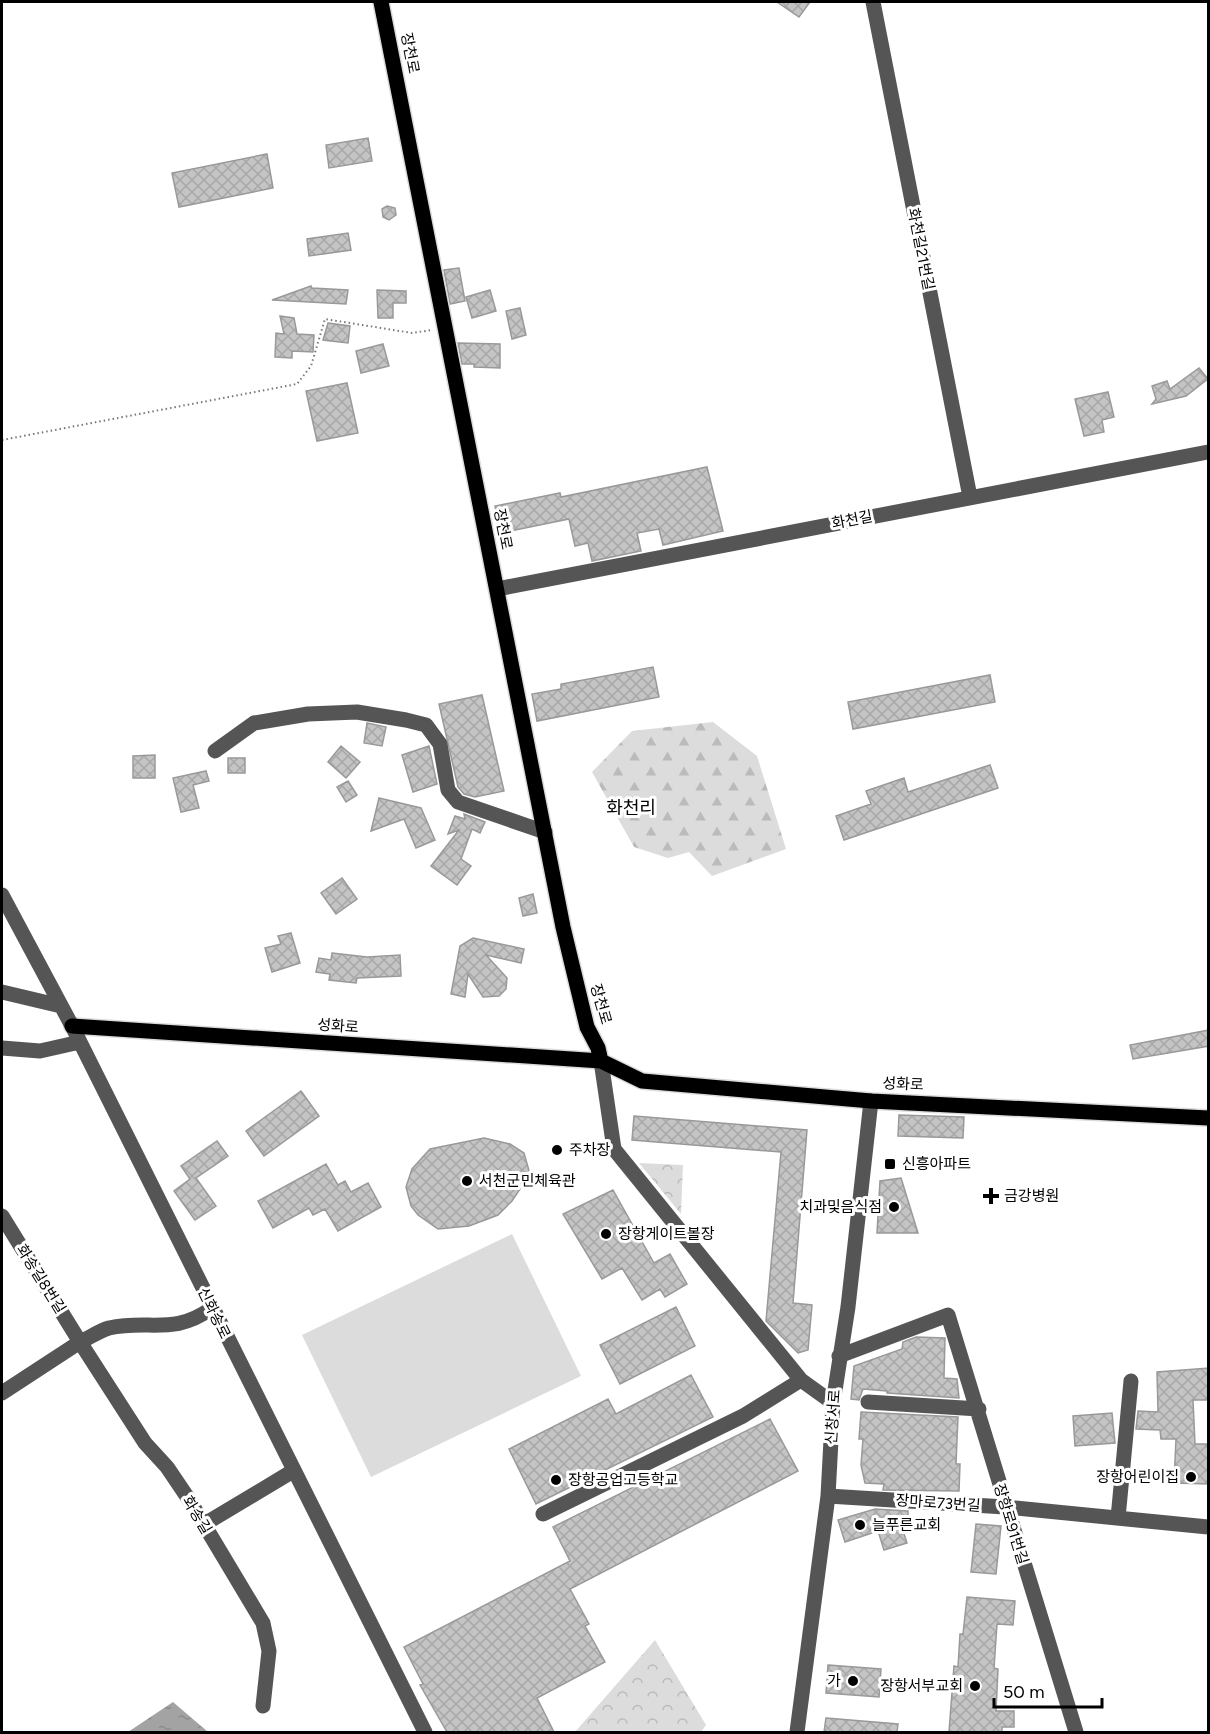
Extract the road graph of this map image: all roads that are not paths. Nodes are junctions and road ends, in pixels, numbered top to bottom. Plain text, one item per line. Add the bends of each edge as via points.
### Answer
1 (381, 2) edge
2 (873, 2) edge
3 (1209, 452) edge
4 (970, 496) junction
5 (497, 589) junction
6 (215, 751) dead end
7 (545, 832) junction
8 (2, 895) edge
9 (2, 992) edge
10 (61, 1006) junction
11 (72, 1026) junction
12 (80, 1042) junction
13 (2, 1048) edge
14 (602, 1061) junction
15 (871, 1101) junction
16 (1209, 1118) edge
17 (2, 1216) edge
18 (212, 1308) junction
19 (80, 1342) junction
20 (839, 1356) junction
21 (801, 1380) junction
22 (1131, 1381) dead end
23 (2, 1393) edge
24 (868, 1402) dead end
25 (833, 1403) junction
26 (979, 1409) junction
27 (293, 1471) junction
28 (828, 1496) junction
29 (1005, 1507) junction
30 (543, 1514) dead end
31 (1118, 1518) junction
32 (203, 1525) junction
33 (1209, 1527) edge
34 (263, 1706) dead end
35 (425, 1732) edge
36 (797, 1732) edge
37 (1076, 1732) edge

1 - 5 main road, 장천로
2 - 4 street, 화천길21번길
3 - 4 street, 화천길
4 - 5 street, 화천길
5 - 7 main road, 장천로
6 - 7 street via 254,723 308,714 357,712 406,720 426,725 440,744 448,790 458,802
7 - 14 main road, 장천로 via 587,1027
8 - 10 street, 신화송로
9 - 10 street
10 - 11 street, 신화송로
11 - 12 street, 신화송로
11 - 14 main road, 성화로
12 - 13 street via 40,1050
12 - 18 street, 신화송로
14 - 15 main road, 성화로 via 642,1081
14 - 21 street via 614,1149
15 - 16 main road, 성화로
15 - 20 street, 신창서로
17 - 19 street, 화송길8번길
18 - 19 street via 197,1319 172,1327 108,1329
18 - 27 street, 신화송로
19 - 23 street
19 - 32 street, 화송길
20 - 25 street, 신창서로
20 - 26 street, 장항로91번길 via 948,1315
21 - 25 street
21 - 30 street via 743,1416
22 - 31 street
24 - 26 street
25 - 28 street, 신창서로
26 - 29 street, 장항로91번길
27 - 32 street
27 - 35 street, 신화송로
28 - 29 street, 장마로73번길
28 - 36 street, 신창서로
29 - 31 street, 장마로73번길
29 - 37 street, 장항로91번길
31 - 33 street, 장마로73번길
32 - 34 street, 화송길 via 263,1623 270,1651

